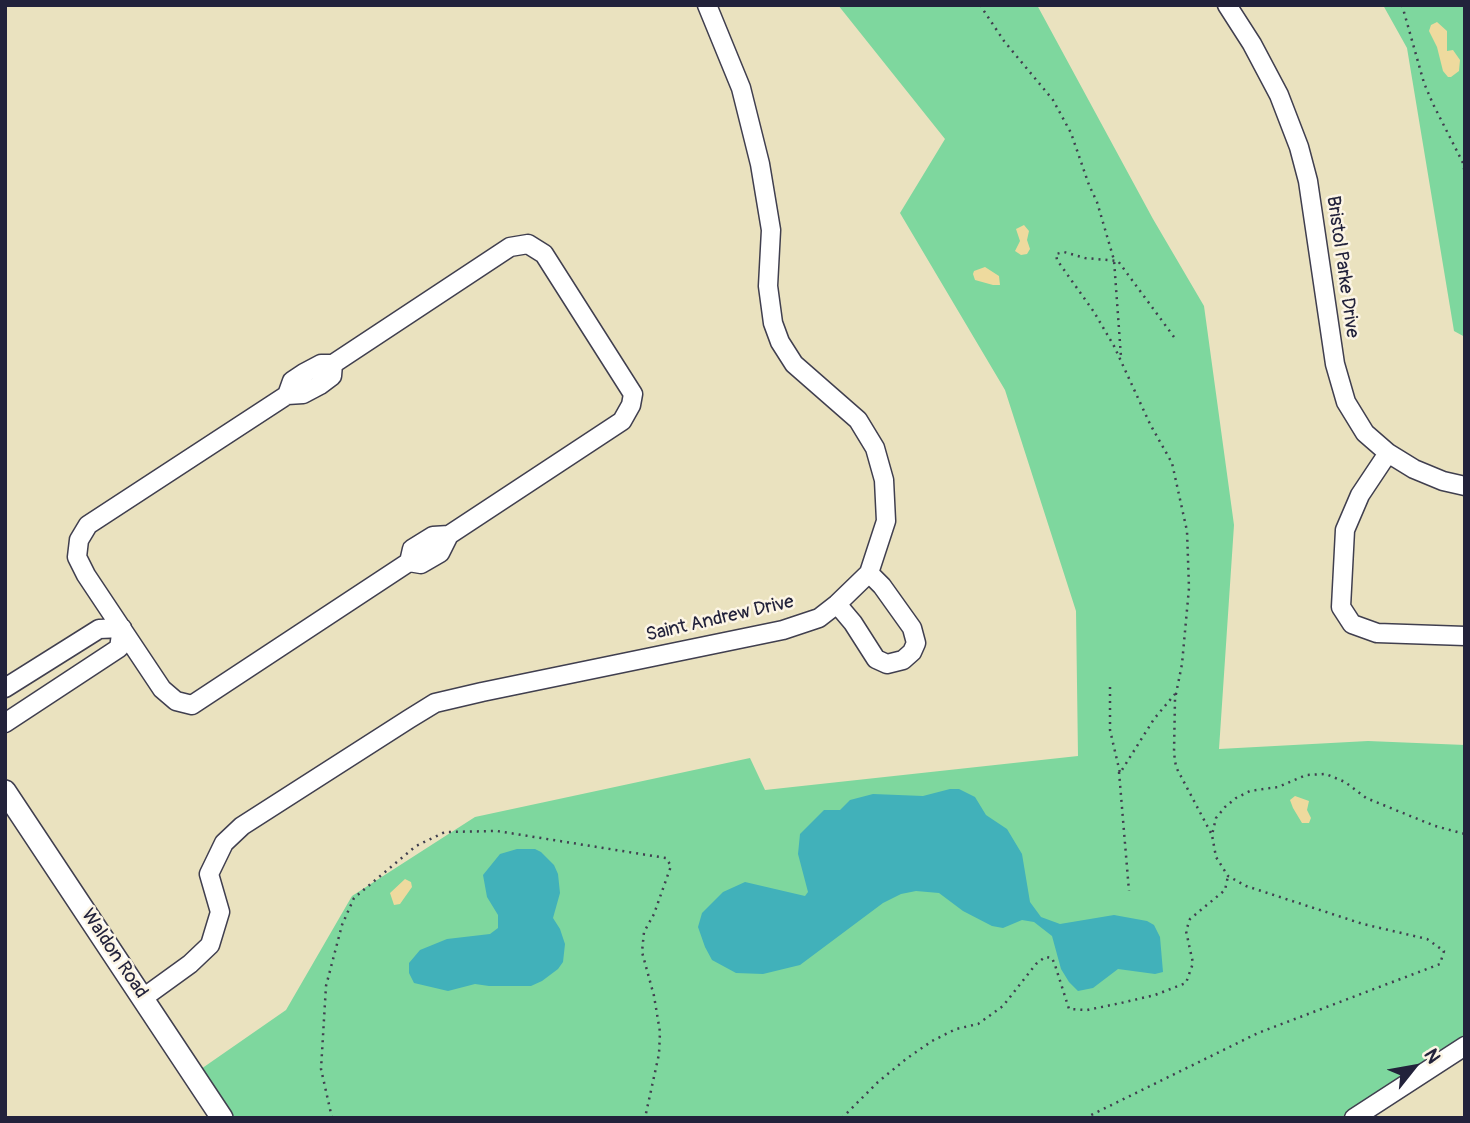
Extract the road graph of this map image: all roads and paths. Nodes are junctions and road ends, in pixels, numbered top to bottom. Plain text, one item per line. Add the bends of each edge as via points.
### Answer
1 (707, 5) edge
2 (980, 5) edge
3 (1227, 5) edge
4 (1402, 5) edge
5 (1465, 174) edge
6 (1465, 241) edge
7 (1114, 260) junction
8 (1465, 274) edge
9 (1174, 337) dead end
10 (1121, 360) junction
11 (1388, 453) junction
12 (1465, 486) edge
13 (869, 573) junction
14 (837, 604) junction
15 (122, 628) junction
16 (1465, 636) edge
17 (1110, 687) dead end
18 (5, 688) edge
19 (1178, 688) junction
20 (5, 723) edge
21 (1119, 772) junction
22 (5, 791) edge
23 (1465, 834) edge
24 (1212, 835) junction
25 (1228, 876) junction
26 (1129, 891) dead end
27 (143, 998) junction
28 (1465, 1046) edge
29 (222, 1118) edge
30 (332, 1118) edge
31 (645, 1118) edge
32 (842, 1118) edge
33 (1085, 1118) edge
34 (1354, 1118) edge

1 - 13 street, Saint Andrew Drive via 741,88 760,164 771,230 768,286 776,333 794,363 858,420 875,448 884,480 886,521
2 - 7 path via 1064,117
3 - 11 street, Bristol Parke Drive via 1273,84 1299,147 1335,364 1346,402 1366,433
4 - 5 path via 1424,83
6 - 8 path
7 - 9 path
7 - 10 path
7 - 10 path via 1056,254
10 - 19 path via 1172,463 1187,531 1188,610
11 - 12 street, Bristol Parke Drive via 1414,469
11 - 16 street via 1360,495 1345,530 1341,607 1352,624 1377,632
13 - 14 street, Saint Andrew Drive
13 - 14 street via 912,628 916,643 912,652 887,664 876,659
14 - 27 street, Saint Andrew Drive via 819,618 783,630 435,703 242,826 224,843 209,874 220,912 210,945
15 - 15 street via 77,557 79,540 88,525 288,395 292,381 304,373 321,364 333,364 510,247 528,244 544,254 633,394 622,421 449,536 440,553 422,564 409,562 192,705 176,701 162,689
15 - 18 street via 99,629
15 - 20 street via 119,648
17 - 21 path via 1110,730
19 - 21 path
19 - 24 path via 1176,767
21 - 26 path
22 - 27 street, Waldon Road
23 - 24 path via 1366,798 1325,774 1306,775 1236,798 1216,818
24 - 25 path via 1216,857
25 - 32 path via 1226,890 1190,919 1186,931 1193,963 1186,984 1121,1003 1069,1009 1052,958 1045,957 1003,1006 978,1024 956,1029 906,1059
25 - 33 path via 1363,924 1427,939 1444,951 1440,964 1258,1033
27 - 29 street, Waldon Road
28 - 34 street
30 - 31 path via 321,1069 327,986 342,925 354,898 416,846 445,832 497,831 666,858 671,866 644,932 642,952 660,1032

